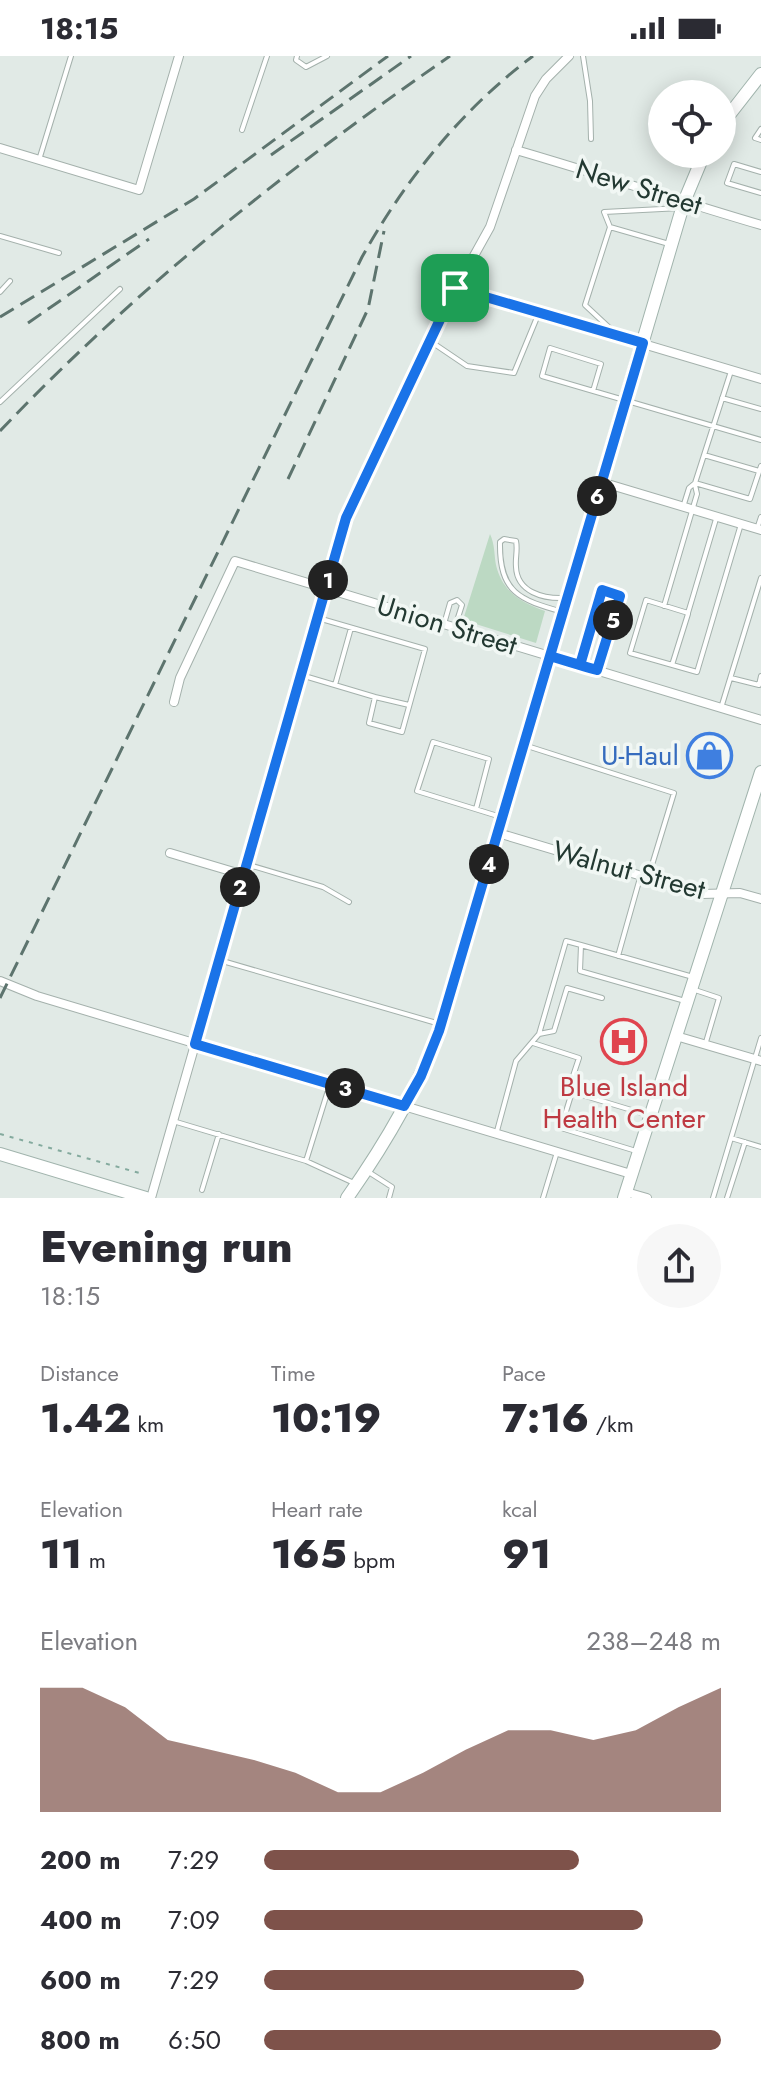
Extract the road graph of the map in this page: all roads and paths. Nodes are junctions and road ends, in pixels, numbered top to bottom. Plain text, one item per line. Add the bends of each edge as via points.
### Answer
1 (71, 56) edge
2 (179, 56) edge
3 (267, 56) edge
4 (297, 56) edge
5 (327, 56) edge
6 (569, 56) edge
7 (583, 56) edge
8 (760, 75) edge
9 (736, 106) edge
10 (761, 129) edge
11 (242, 130) dead end
12 (591, 139) dead end
13 (761, 140) edge
14 (0, 148) edge
15 (516, 150) junction
16 (39, 160) junction
17 (698, 168) edge
18 (761, 172) edge
19 (761, 193) edge
20 (683, 205) junction
21 (761, 225) edge
22 (610, 227) junction
23 (0, 236) edge
24 (672, 245) junction
25 (59, 253) dead end
26 (10, 281) dead end
27 (455, 288) junction
28 (120, 289) dead end
29 (0, 292) edge
30 (539, 313) junction
31 (616, 335) junction
32 (430, 341) junction
33 (643, 343) junction
34 (732, 370) junction
35 (761, 379) edge
36 (593, 391) junction
37 (722, 398) junction
38 (626, 400) junction
39 (0, 402) edge
40 (761, 409) edge
41 (714, 426) junction
42 (761, 440) edge
43 (704, 455) junction
44 (760, 468) edge
45 (601, 482) junction
46 (695, 483) junction
47 (688, 508) junction
48 (717, 517) junction
49 (761, 517) edge
50 (741, 524) junction
51 (759, 530) edge
52 (761, 578) edge
53 (326, 588) junction
54 (567, 597) junction
55 (664, 606) junction
56 (563, 612) junction
57 (688, 613) junction
58 (318, 618) junction
59 (444, 624) junction
60 (455, 627) junction
61 (351, 628) junction
62 (550, 656) junction
63 (580, 665) junction
64 (672, 665) junction
65 (597, 670) junction
66 (301, 675) junction
67 (761, 676) edge
68 (731, 678) junction
69 (335, 685) junction
70 (375, 697) junction
71 (174, 702) dead end
72 (409, 705) junction
73 (721, 708) junction
74 (761, 720) edge
75 (524, 745) junction
76 (761, 772) edge
77 (758, 794) edge
78 (476, 809) junction
79 (502, 817) junction
80 (498, 833) junction
81 (170, 853) dead end
82 (246, 865) junction
83 (244, 875) junction
84 (644, 876) junction
85 (722, 894) junction
86 (761, 899) edge
87 (349, 902) dead end
88 (581, 945) junction
89 (618, 956) junction
90 (219, 960) junction
91 (0, 981) edge
92 (691, 989) junction
93 (602, 998) dead end
94 (441, 1025) junction
95 (539, 1034) junction
96 (676, 1036) junction
97 (761, 1038) edge
98 (533, 1043) junction
99 (195, 1044) junction
100 (705, 1045) junction
101 (758, 1060) edge
102 (330, 1084) junction
103 (572, 1092) junction
104 (404, 1106) junction
105 (650, 1116) junction
106 (173, 1121) junction
107 (0, 1134) edge
108 (219, 1134) junction
109 (496, 1134) junction
110 (731, 1138) junction
111 (745, 1142) junction
112 (761, 1147) edge
113 (557, 1152) junction
114 (639, 1152) junction
115 (0, 1154) edge
116 (306, 1161) junction
117 (365, 1170) junction
118 (143, 1174) dead end
119 (631, 1174) junction
120 (356, 1184) junction
121 (202, 1190) dead end
122 (625, 1195) edge
123 (148, 1198) edge
124 (347, 1198) edge
125 (356, 1198) edge
126 (389, 1198) edge
127 (543, 1198) edge
128 (647, 1198) edge
129 (713, 1198) edge
130 (727, 1198) edge

1 - 16 lane
2 - 16 street via 139,190
3 - 11 lane
4 - 5 lane via 306,67
6 - 15 street via 535,96
7 - 12 lane
8 - 9 main road
10 - 13 lane via 755,138
14 - 16 street
15 - 20 street, New Street
15 - 27 street via 490,227
17 - 20 main road
18 - 19 lane via 734,164 727,183
20 - 21 street, New Street
20 - 22 lane via 604,212
20 - 24 main road
22 - 24 lane
22 - 31 lane via 585,305
23 - 25 lane
24 - 33 main road
26 - 29 lane
27 - 30 street
27 - 32 street
28 - 39 lane
30 - 31 street
30 - 32 lane via 514,373 467,366
31 - 33 street
32 - 53 street via 354,496
33 - 34 street
33 - 38 main road
34 - 35 street
34 - 37 lane
36 - 36 lane via 542,376 550,348 601,364
36 - 38 lane
37 - 40 lane
37 - 41 lane
38 - 41 lane
38 - 45 main road
41 - 42 lane
41 - 43 lane
43 - 44 lane
43 - 46 lane
44 - 46 lane via 750,499
45 - 47 street
45 - 54 main road
46 - 47 lane via 697,494
46 - 47 lane via 689,488
47 - 48 street
47 - 55 lane
48 - 50 street
48 - 57 lane
49 - 51 lane
50 - 51 street
50 - 64 lane via 697,672
52 - 68 lane
53 - 58 street
53 - 59 street, Union Street
53 - 71 street, Union Street via 235,561 180,678
54 - 56 main road
54 - 56 lane via 522,586 516,541 500,542 503,569 516,595
55 - 57 lane
55 - 64 lane via 646,600 630,653
56 - 62 main road
57 - 64 lane
58 - 61 lane
58 - 66 street
59 - 60 street, Union Street
59 - 60 lane via 450,603 457,600 462,605
60 - 62 street, Union Street
61 - 69 lane
61 - 72 lane via 425,649
62 - 63 street, Union Street
62 - 75 main road
63 - 65 street, Union Street
63 - 65 lane via 602,590 620,596
65 - 73 street, Union Street
66 - 69 lane
66 - 82 street
67 - 68 lane via 759,685
68 - 73 lane
69 - 70 lane
70 - 72 lane
70 - 72 lane via 369,723 402,732
73 - 74 street, Union Street
75 - 79 main road
75 - 84 lane via 674,793
76 - 77 main road
77 - 85 main road
78 - 78 lane via 417,791 433,742 489,759
78 - 79 lane
79 - 80 main road
80 - 84 street, Walnut Street
80 - 94 main road
81 - 83 street
82 - 83 street
82 - 87 lane via 323,887
83 - 90 street
84 - 85 street, Walnut Street via 702,894
84 - 89 lane
85 - 86 street, Walnut Street
85 - 92 main road
88 - 89 lane
88 - 92 lane via 580,971
88 - 95 lane via 566,941
89 - 92 lane
90 - 94 lane
90 - 99 street
91 - 99 street
92 - 96 main road
92 - 100 lane via 719,998
93 - 95 lane via 567,988 554,1031
94 - 104 main road
95 - 98 lane
96 - 100 street
96 - 105 main road
97 - 101 lane
98 - 103 lane via 579,1058
98 - 109 lane via 516,1061
99 - 102 street
99 - 106 street
100 - 101 street
101 - 110 lane
102 - 104 street
102 - 116 lane
103 - 105 lane
103 - 114 lane via 561,1128
104 - 109 street
104 - 117 main road
105 - 114 main road
106 - 108 lane
106 - 123 street
107 - 118 path
108 - 116 lane
108 - 121 lane
109 - 113 street
110 - 111 lane
110 - 129 lane
111 - 112 lane
111 - 130 lane
113 - 119 street
113 - 127 lane
114 - 119 main road
115 - 123 main road
116 - 120 lane
117 - 120 main road
117 - 125 main road
117 - 126 lane via 392,1187
119 - 122 main road
120 - 124 main road
122 - 128 street

